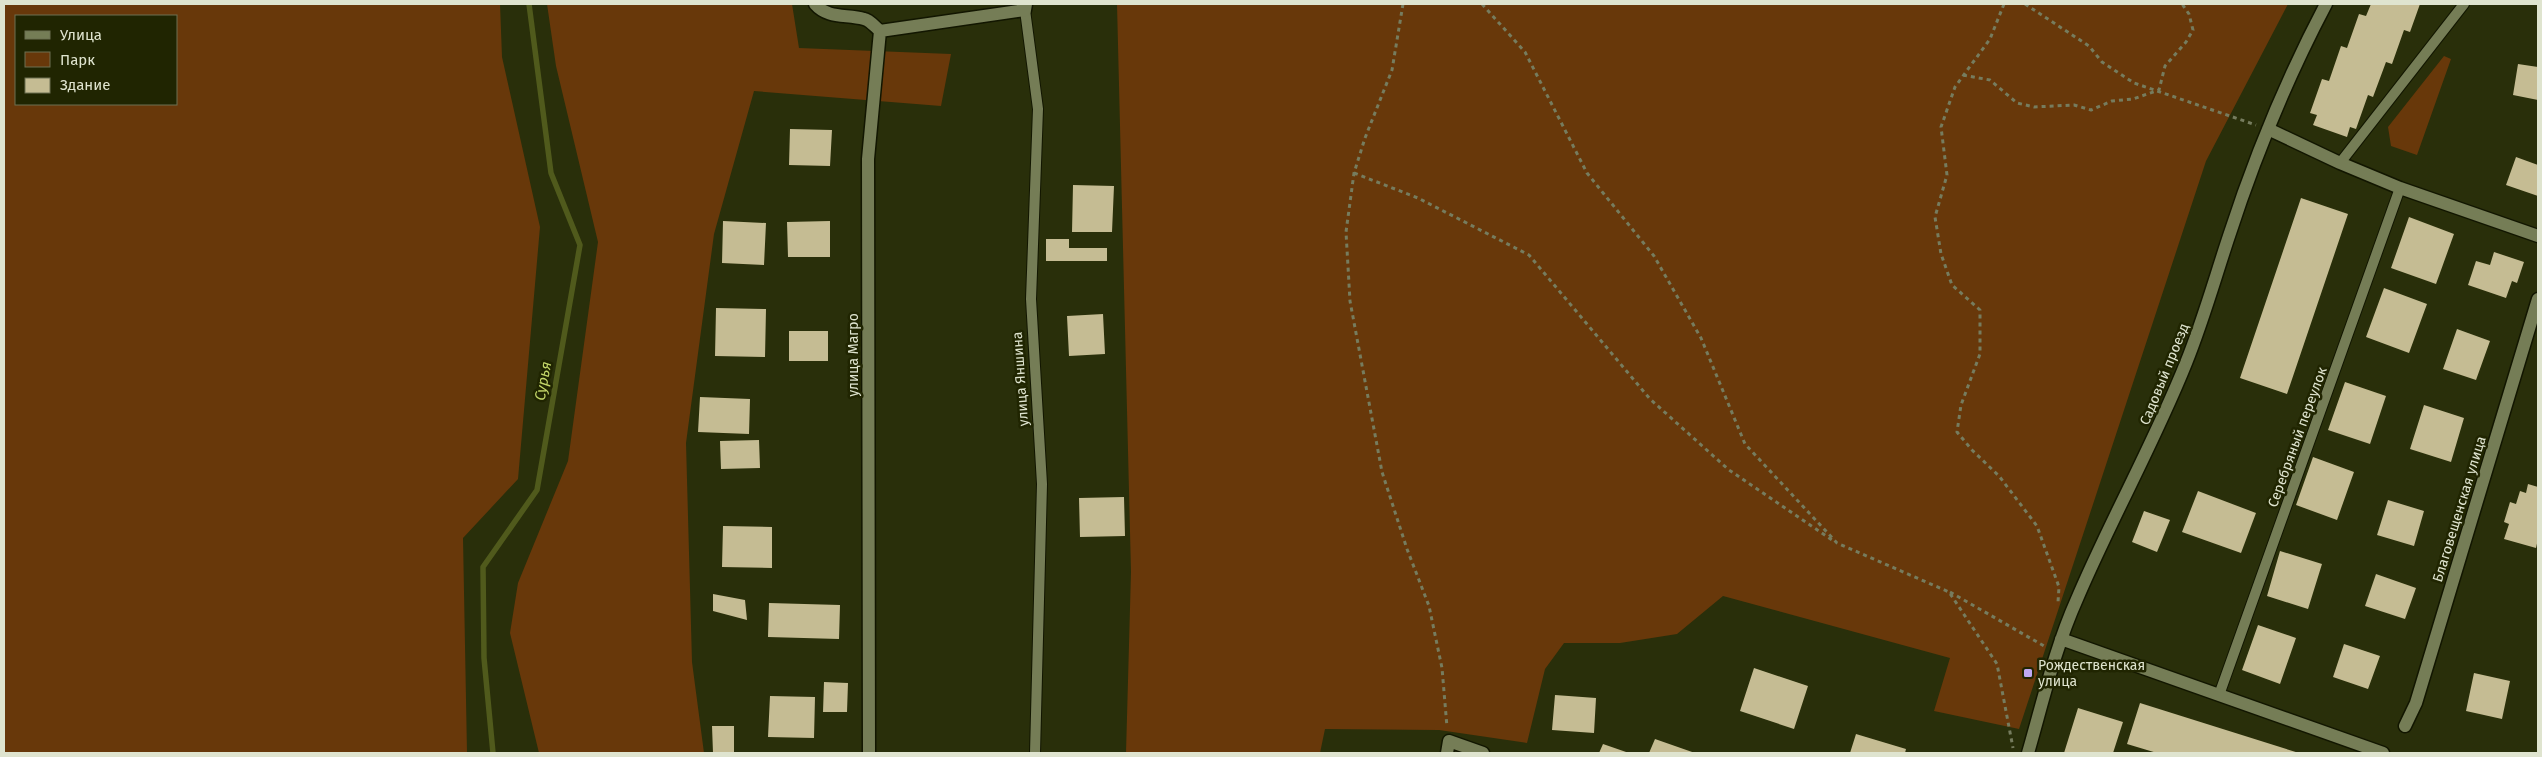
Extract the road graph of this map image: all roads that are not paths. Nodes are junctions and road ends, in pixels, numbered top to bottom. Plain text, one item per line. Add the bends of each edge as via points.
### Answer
1 (815, 4) edge
2 (2326, 4) edge
3 (2464, 4) edge
4 (1026, 7) edge
5 (880, 31) junction
6 (2268, 129) junction
7 (2340, 163) junction
8 (2400, 188) junction
9 (2538, 236) edge
10 (2538, 299) edge
11 (2061, 640) junction
12 (2219, 695) junction
13 (2405, 726) dead end
14 (1448, 747) edge
15 (2369, 751) edge
16 (869, 753) edge
17 (1035, 753) edge
18 (1483, 753) edge
19 (2028, 753) edge
20 (2383, 753) edge

1 - 5 street via 823,12 836,16 866,19
2 - 6 street, Садовый проезд via 2306,41
3 - 7 lane
4 - 5 street
4 - 17 lane, улица Яншина via 1038,109 1030,300 1042,484
5 - 16 street, улица Магро via 868,159
6 - 7 street
6 - 11 street, Садовый проезд via 2229,234 2199,330 2164,417 2126,491
7 - 8 street
8 - 9 street
8 - 12 lane, Серебряный переулок
10 - 13 street, Благовещенская улица via 2416,703
11 - 12 street
11 - 19 street, Садовый проезд
12 - 15 street
14 - 18 street
15 - 20 street

